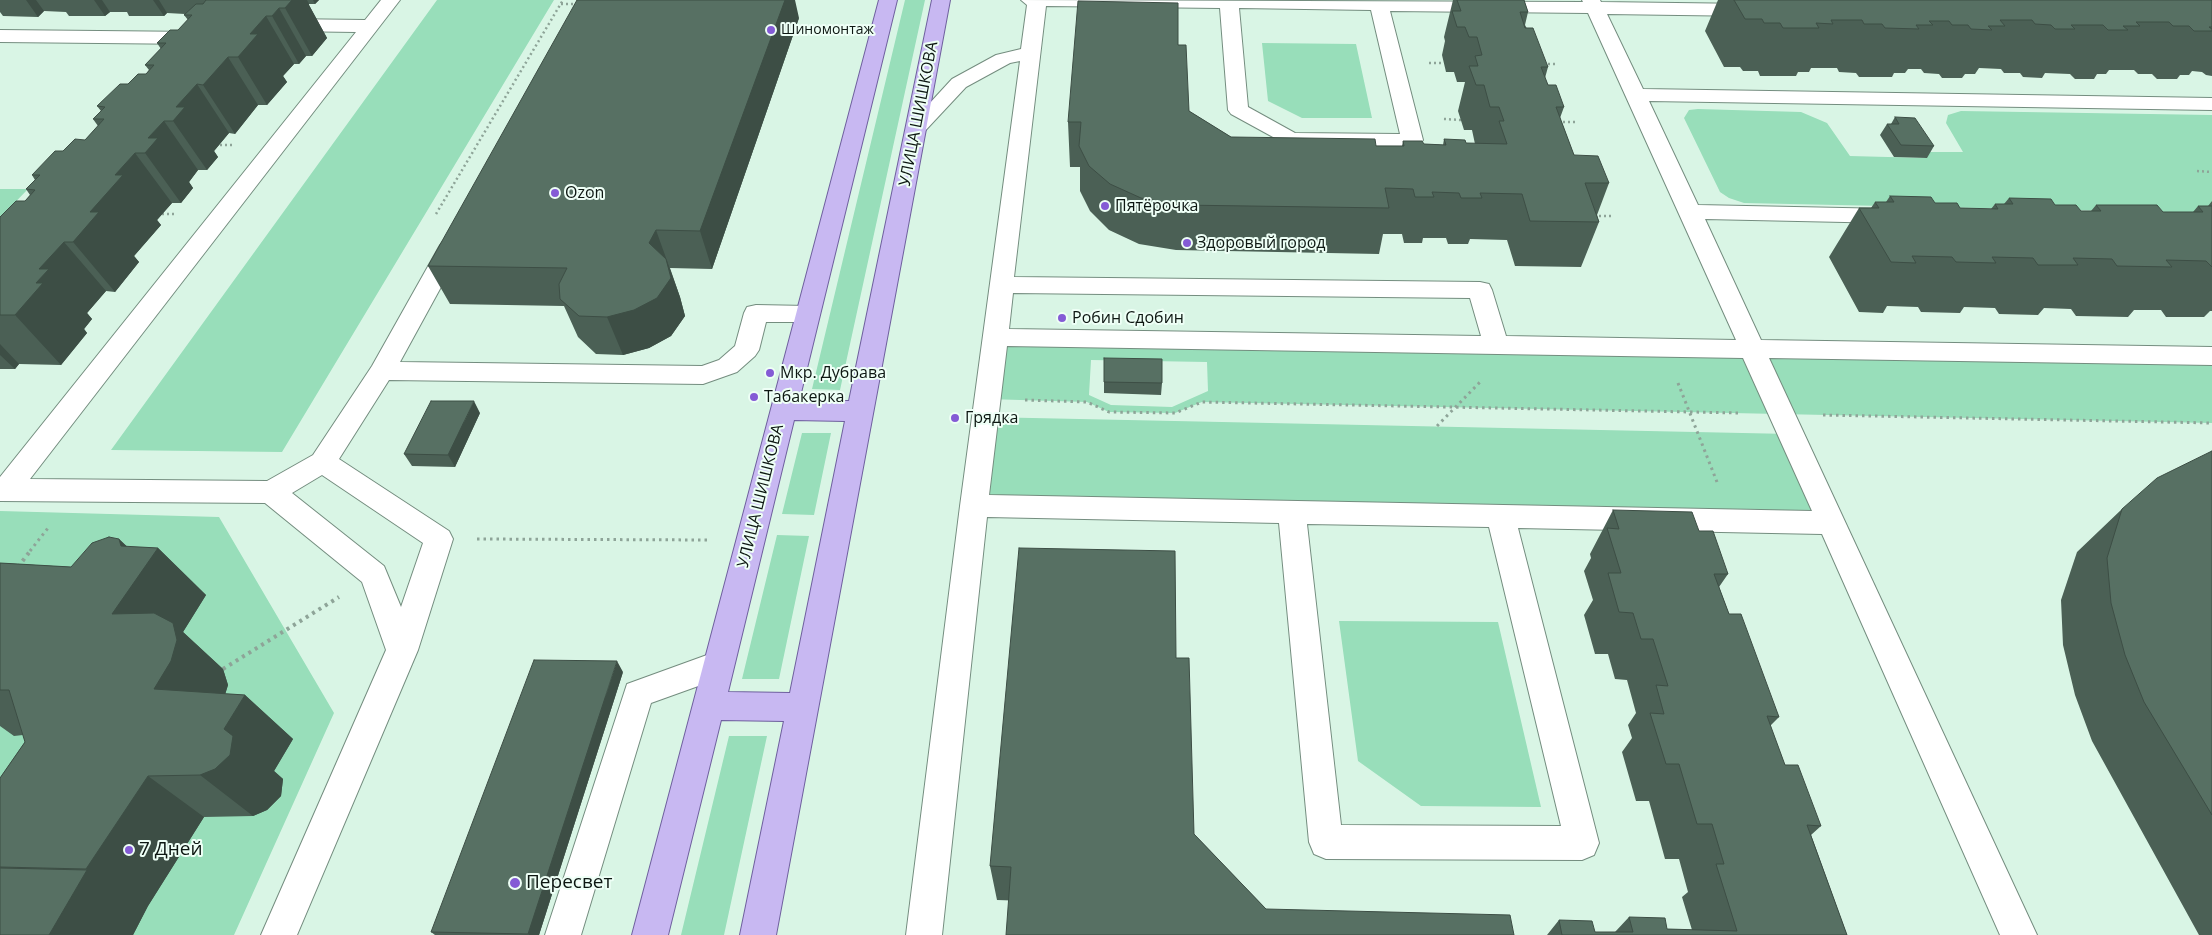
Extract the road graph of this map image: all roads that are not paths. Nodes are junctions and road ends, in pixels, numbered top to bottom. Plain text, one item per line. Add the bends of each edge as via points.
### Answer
1 (391, 0) edge
2 (888, 0) edge
3 (942, 0) edge
4 (1035, 0) edge
5 (1229, 3) junction
6 (1593, 4) edge
7 (1379, 5) junction
8 (1770, 10) edge
9 (285, 25) edge
10 (371, 26) junction
11 (212, 34) edge
12 (0, 36) edge
13 (1031, 52) junction
14 (1635, 95) junction
15 (2212, 104) edge
16 (916, 129) junction
17 (1690, 212) junction
18 (1913, 216) edge
19 (461, 229) edge
20 (1002, 285) junction
21 (808, 314) junction
22 (995, 337) junction
23 (1496, 345) junction
24 (1751, 349) junction
25 (2212, 356) edge
26 (382, 371) junction
27 (783, 410) junction
28 (861, 411) junction
29 (323, 462) junction
30 (3, 490) edge
31 (271, 492) junction
32 (974, 506) junction
33 (1292, 513) junction
34 (1501, 517) junction
35 (1831, 523) junction
36 (402, 650) junction
37 (718, 665) junction
38 (708, 706) junction
39 (803, 707) junction
40 (279, 935) edge
41 (563, 935) edge
42 (650, 935) edge
43 (758, 935) edge
44 (924, 935) edge
45 (2019, 935) edge

1 - 10 lane
2 - 21 main road, УЛИЦА ШИШКОВА
3 - 16 main road, УЛИЦА ШИШКОВА
4 - 5 lane
4 - 13 lane
5 - 7 lane
5 - 7 lane via 1238,110 1291,140 1412,140
6 - 7 lane
6 - 8 lane
6 - 14 lane
9 - 10 lane
10 - 30 lane
11 - 12 lane via 196,39
13 - 16 lane via 1002,59 959,83
13 - 20 lane
14 - 15 lane
14 - 17 lane
16 - 28 main road, УЛИЦА ШИШКОВА
17 - 18 lane
17 - 24 lane
19 - 26 lane
20 - 22 lane
20 - 23 lane via 1480,290
21 - 26 lane via 756,313 746,350 728,366 703,375
21 - 27 main road, УЛИЦА ШИШКОВА
22 - 23 lane
22 - 32 lane
23 - 24 lane
24 - 25 lane
24 - 35 lane
26 - 29 lane
27 - 28 main road
27 - 37 main road, УЛИЦА ШИШКОВА
28 - 39 main road, УЛИЦА ШИШКОВА
29 - 31 lane
29 - 36 lane via 438,539
30 - 31 lane
31 - 36 lane via 374,575
32 - 33 lane
32 - 44 lane
33 - 34 lane
33 - 34 lane via 1326,842 1582,843
34 - 35 lane
35 - 45 lane
36 - 40 lane
37 - 38 main road, УЛИЦА ШИШКОВА
37 - 41 lane via 638,694
38 - 39 main road
38 - 42 main road, УЛИЦА ШИШКОВА
39 - 43 main road, УЛИЦА ШИШКОВА

